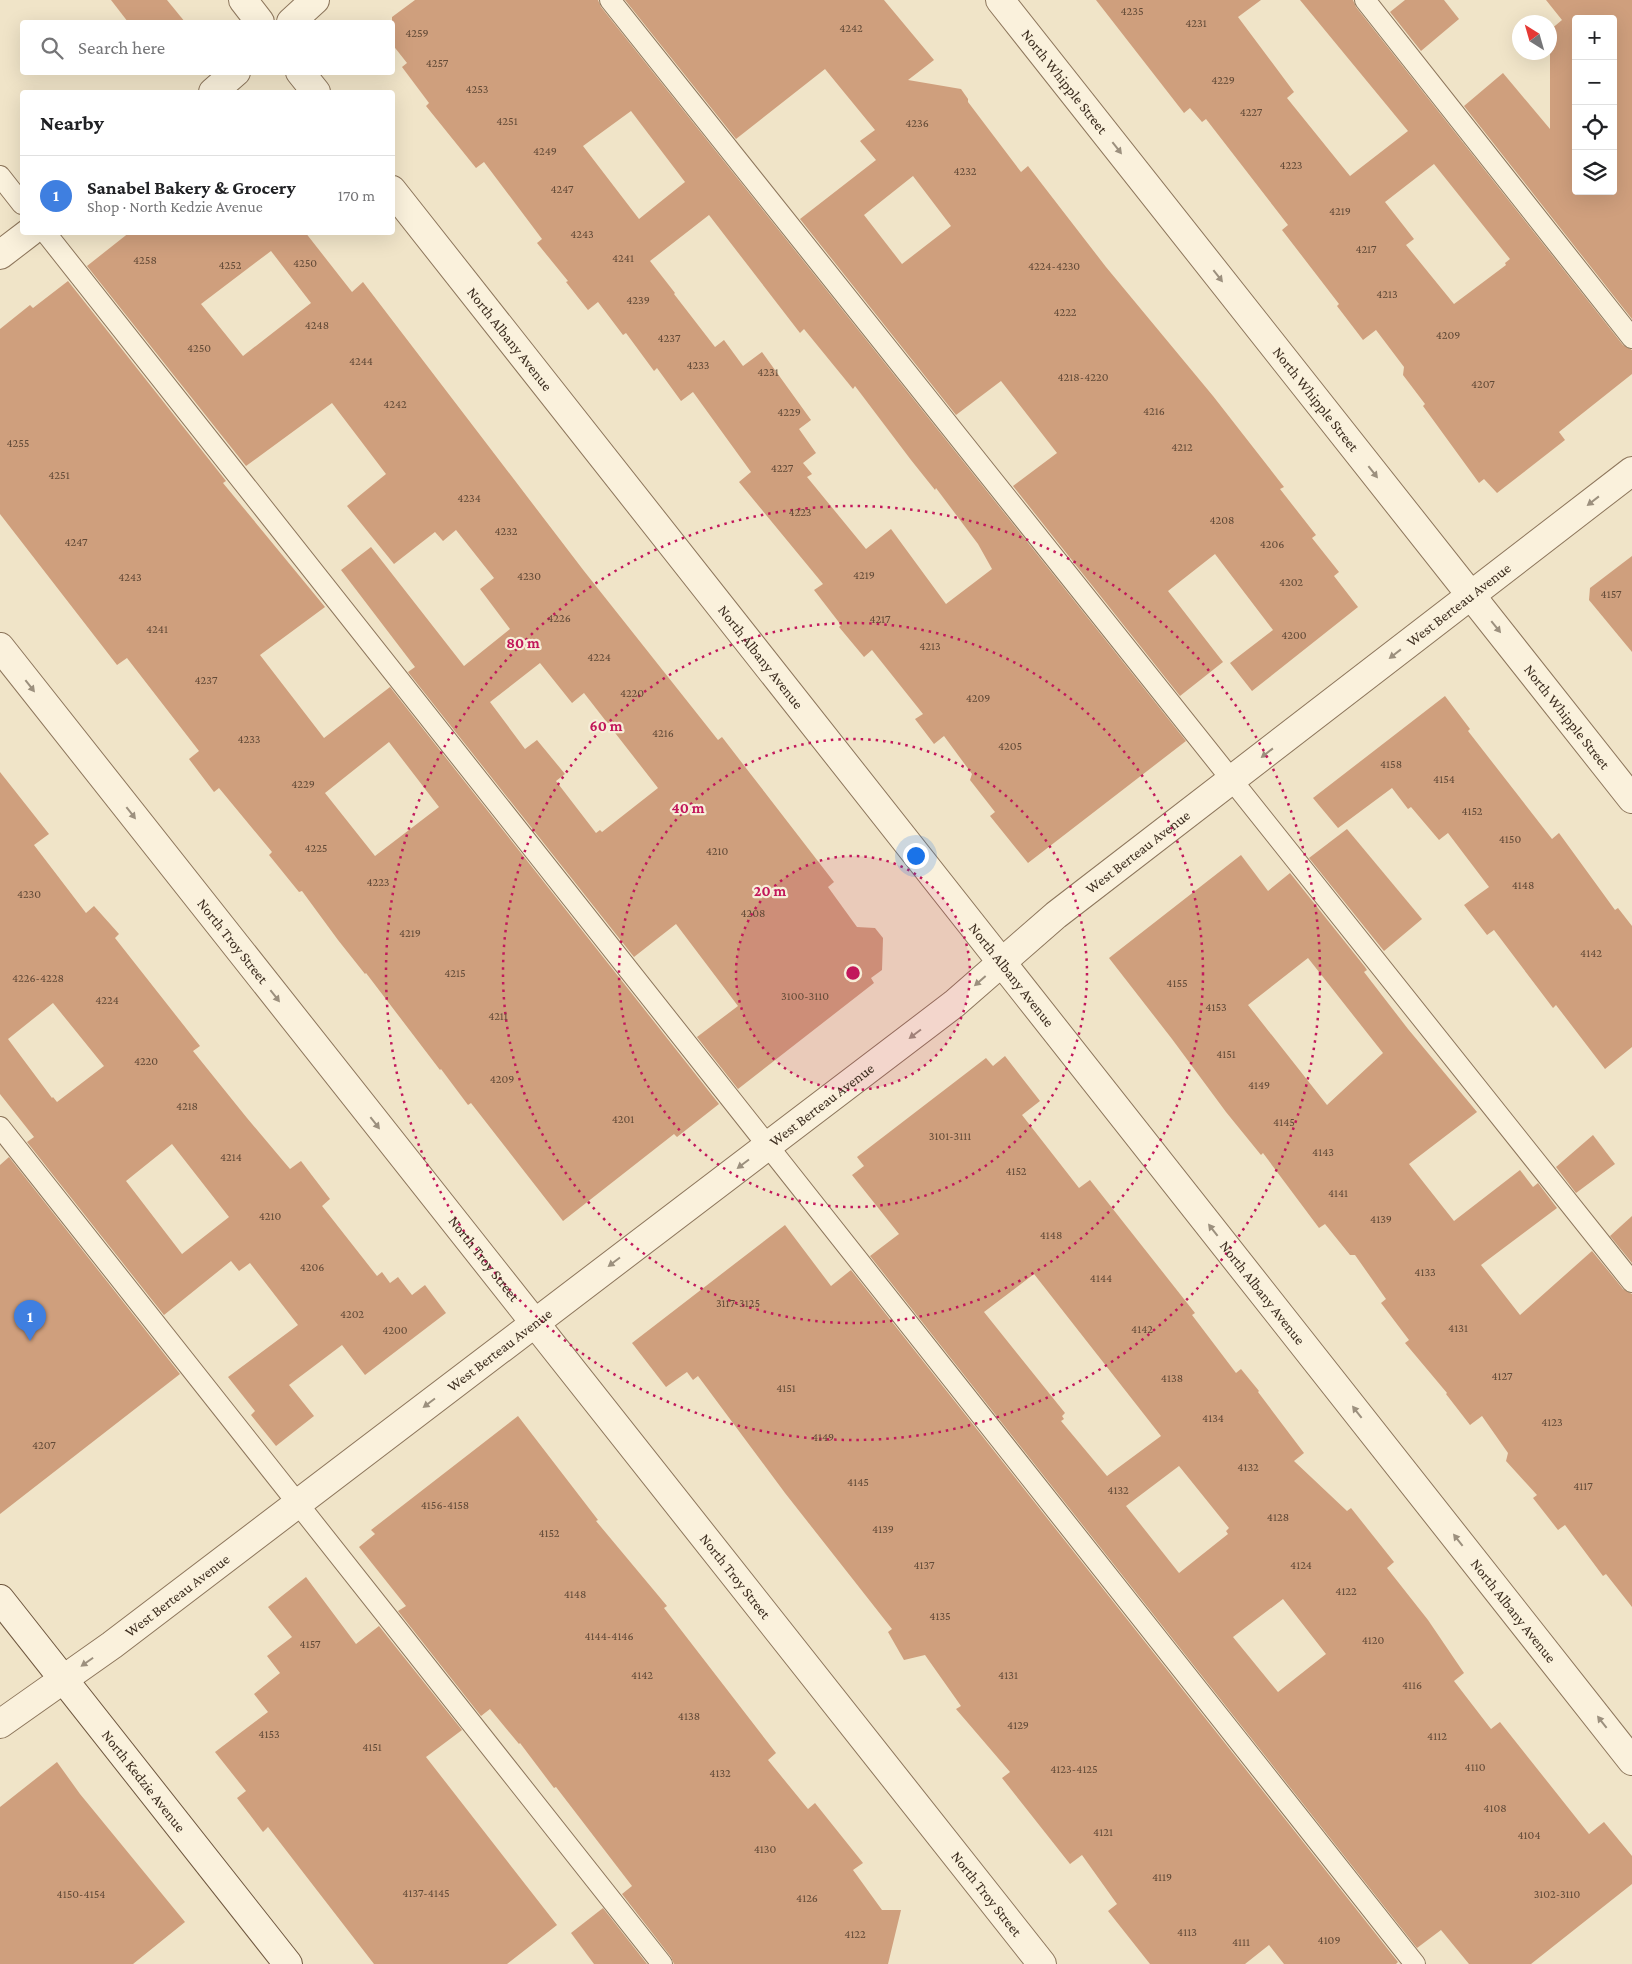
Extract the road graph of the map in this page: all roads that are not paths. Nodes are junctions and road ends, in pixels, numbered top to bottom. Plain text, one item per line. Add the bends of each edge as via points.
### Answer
1 (242, 0) edge
2 (315, 0) edge
3 (610, 0) edge
4 (1000, 0) edge
5 (1365, 0) edge
6 (258, 20) edge
7 (293, 20) edge
8 (233, 75) edge
9 (302, 75) edge
10 (215, 90) edge
11 (314, 90) edge
12 (0, 176) edge
13 (395, 194) edge
14 (20, 201) edge
15 (26, 235) edge
16 (47, 235) edge
17 (0, 255) edge
18 (1632, 338) edge
19 (1632, 471) edge
20 (1471, 596) junction
21 (0, 647) edge
22 (1232, 780) junction
23 (1632, 798) edge
24 (1002, 962) junction
25 (0, 1127) edge
26 (768, 1145) junction
27 (1632, 1282) edge
28 (534, 1324) junction
29 (298, 1503) junction
30 (0, 1599) edge
31 (63, 1679) junction
32 (0, 1724) edge
33 (1632, 1760) edge
34 (288, 1964) edge
35 (662, 1964) edge
36 (1042, 1964) edge
37 (1415, 1964) edge

1 - 6 street
2 - 7 street
3 - 22 lane
4 -> 20 street, North Whipple Street
5 - 18 lane
8 - 10 street
9 - 11 street
12 - 14 lane
13 - 24 street, North Albany Avenue
15 - 17 street
16 - 26 lane
19 -> 20 street, West Berteau Avenue
20 -> 22 street, West Berteau Avenue
20 -> 23 street, North Whipple Street
21 -> 28 street, North Troy Street
22 - 24 street, West Berteau Avenue via 1056,915
22 - 27 lane
24 -> 26 street, West Berteau Avenue via 954,1004
33 -> 24 street, North Albany Avenue
25 - 29 lane
26 -> 28 street, West Berteau Avenue
26 - 37 lane
28 -> 29 street, West Berteau Avenue
28 - 36 street, North Troy Street
29 -> 31 street, West Berteau Avenue
29 - 35 lane
30 - 31 street, North Kedzie Avenue
31 - 32 street, West Berteau Avenue
31 - 34 street, North Kedzie Avenue

